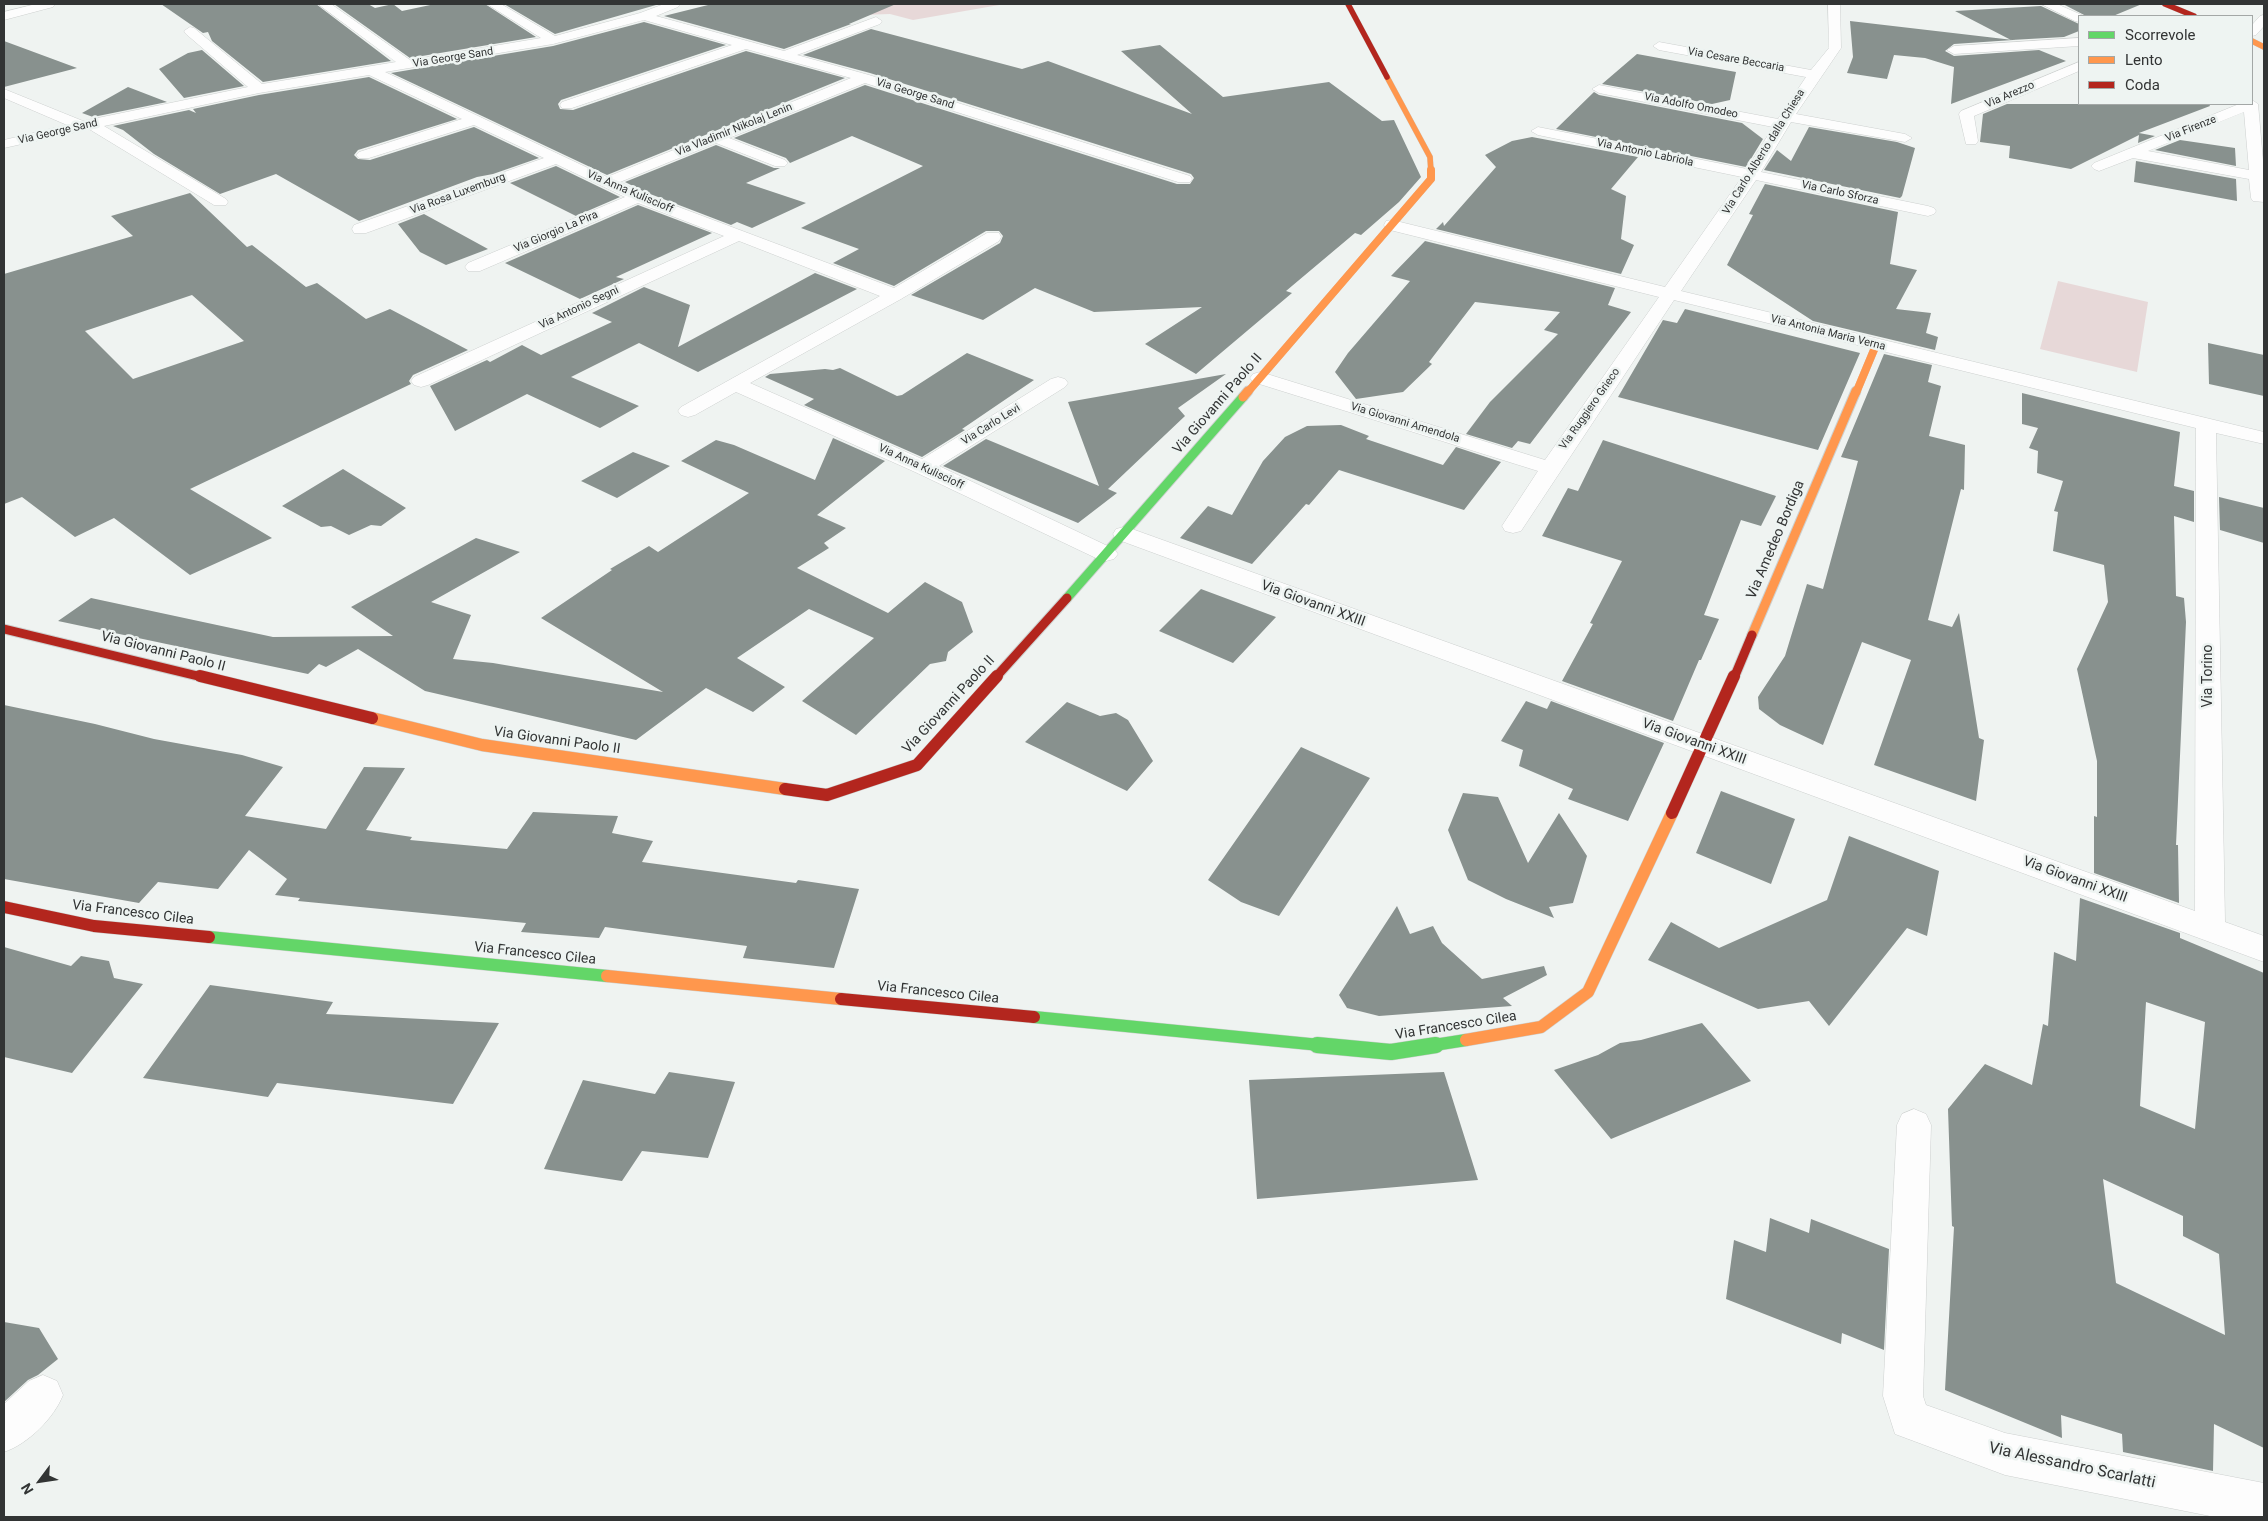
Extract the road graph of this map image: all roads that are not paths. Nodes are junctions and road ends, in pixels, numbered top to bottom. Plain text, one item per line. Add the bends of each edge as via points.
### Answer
1 (49, 4) edge
2 (324, 4) edge
3 (493, 4) edge
4 (674, 4) edge
5 (1348, 4) edge
6 (1834, 4) edge
7 (2047, 4) edge
8 (2165, 4) edge
9 (2192, 15) edge
10 (4, 16) edge
11 (644, 16) junction
12 (2078, 18) edge
13 (2264, 19) edge
14 (876, 20) dead end
15 (190, 31) dead end
16 (2253, 31) edge
17 (552, 40) junction
18 (2078, 42) edge
19 (744, 45) junction
20 (1659, 46) dead end
21 (1954, 50) dead end
22 (783, 56) junction
23 (408, 65) junction
24 (2078, 66) edge
25 (372, 71) junction
26 (1813, 74) junction
27 (864, 78) junction
28 (1599, 89) dead end
29 (259, 90) junction
30 (2264, 92) edge
31 (4, 93) edge
32 (2253, 102) edge
33 (567, 105) dead end
34 (2249, 105) edge
35 (2251, 105) edge
36 (474, 120) junction
37 (1785, 120) junction
38 (86, 125) junction
39 (1538, 130) dead end
40 (715, 138) junction
41 (1904, 138) dead end
42 (1971, 141) dead end
43 (4, 144) edge
44 (2132, 153) junction
45 (364, 155) dead end
46 (556, 159) junction
47 (780, 163) dead end
48 (2099, 166) dead end
49 (1752, 175) junction
50 (2256, 176) junction
51 (1184, 179) dead end
52 (605, 183) junction
53 (638, 197) junction
54 (2259, 198) dead end
55 (220, 202) dead end
56 (1928, 211) dead end
57 (1392, 225) junction
58 (360, 229) dead end
59 (737, 236) junction
60 (994, 237) dead end
61 (474, 267) dead end
62 (1670, 294) junction
63 (895, 295) junction
64 (1876, 345) junction
65 (1260, 378) junction
66 (421, 381) dead end
67 (1058, 383) dead end
68 (735, 384) junction
69 (688, 411) dead end
70 (2206, 423) junction
71 (2264, 438) edge
72 (924, 468) junction
73 (1549, 468) junction
74 (1513, 526) dead end
75 (1124, 534) junction
76 (1106, 554) junction
77 (4, 629) edge
78 (1704, 746) junction
79 (4, 907) edge
80 (2210, 929) junction
81 (2264, 950) edge
82 (1914, 1125) dead end
83 (43, 1395) dead end
84 (4, 1432) edge
85 (2264, 1504) edge

1 - 10 street
2 - 23 street
3 - 17 street
4 - 11 street, Via George Sand
5 - 57 street, Via Giovanni Paolo II via 1430,157 1432,179
6 - 26 street, Via Carlo Alberto dalla Chiesa via 1835,48
7 - 12 street
8 - 9 street
11 - 17 street, Via George Sand
11 - 19 street, Via George Sand
13 - 16 street
14 - 22 street
15 - 29 street
17 - 23 street, Via George Sand
18 - 21 street
19 - 22 street, Via George Sand
19 - 33 street
20 - 26 street, Via Cesare Beccaria
22 - 27 street, Via George Sand
23 - 25 street, Via George Sand
24 - 42 street, Via Arezzo via 1966,114
25 - 29 street, Via George Sand
25 - 36 street, Via Anna Kuliscioff
26 - 37 street, Via Carlo Alberto dalla Chiesa
27 - 40 street, Via Vladimir Nikolaj Lenin
27 - 51 street, Via George Sand
28 - 37 street, Via Adolfo Omodeo
29 - 38 street, Via George Sand
30 - 32 street, Via Firenze
31 - 38 street
34 - 44 street, Via Firenze
35 - 50 street
36 - 45 street
36 - 46 street, Via Anna Kuliscioff
37 - 41 street, Via Adolfo Omodeo
37 - 49 street, Via Carlo Alberto dalla Chiesa
38 - 43 street, Via George Sand
38 - 55 street
39 - 49 street, Via Antonio Labriola
40 - 47 street
40 - 52 street, Via Vladimir Nikolaj Lenin
44 - 48 street, Via Firenze
44 - 50 street, Via Firenze
46 - 52 street, Via Anna Kuliscioff
46 - 58 street, Via Rosa Luxemburg
49 - 56 street, Via Carlo Sforza
49 - 62 street, Via Carlo Alberto dalla Chiesa
50 - 54 street
52 - 53 street, Via Anna Kuliscioff
53 - 59 street, Via Anna Kuliscioff
53 - 61 street, Via Giorgio La Pira
57 - 62 street, Via Antonia Maria Verna
57 - 65 street, Via Giovanni Paolo II
59 - 63 street, Via Anna Kuliscioff
59 - 66 street, Via Antonio Segni
60 - 63 street
62 - 64 street, Via Antonia Maria Verna
62 - 73 street, Via Ruggiero Grieco
63 - 68 street
64 - 70 street, Via Antonia Maria Verna
64 - 78 street, Via Amedeo Bordiga
65 - 73 street, Via Giovanni Amendola
65 - 75 street, Via Giovanni Paolo II
67 - 72 street, Via Carlo Levi
68 - 69 street
68 - 72 street, Via Anna Kuliscioff
70 - 71 street, Via Antonia Maria Verna
70 - 80 street, Via Torino
72 - 76 street, Via Anna Kuliscioff
73 - 74 street, Via Ruggiero Grieco
75 - 76 street, Via Giovanni Paolo II
75 - 78 street, Via Giovanni XXIII
76 - 77 street, Via Giovanni Paolo II via 917,765 827,795 482,745
78 - 79 street, Via Francesco Cilea via 1588,992 1541,1027 1391,1052 94,926
78 - 80 street, Via Giovanni XXIII
80 - 81 street, Via Giovanni XXIII
82 - 85 street, Via Alessandro Scarlatti via 1903,1396 1909,1420 2005,1454
83 - 84 street

